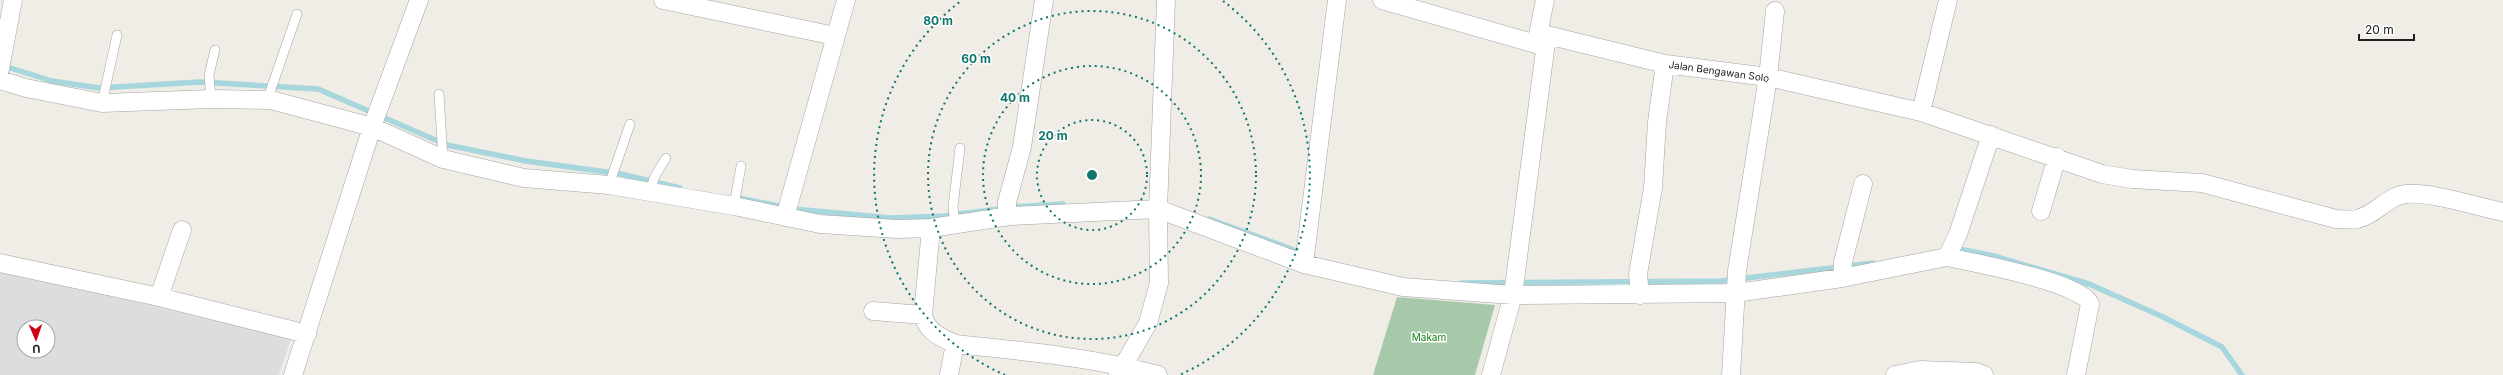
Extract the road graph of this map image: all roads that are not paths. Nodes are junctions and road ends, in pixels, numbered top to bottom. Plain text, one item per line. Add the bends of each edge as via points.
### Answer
1 (13, 0) edge
2 (419, 0) edge
3 (663, 0) edge
4 (846, 0) edge
5 (1044, 0) edge
6 (1166, 0) edge
7 (1337, 0) edge
8 (1382, 0) edge
9 (1545, 0) edge
10 (1948, 0) edge
11 (1774, 11) dead end
12 (297, 14) dead end
13 (118, 35) dead end
14 (835, 36) junction
15 (1542, 40) junction
16 (215, 50) dead end
17 (2, 61) edge
18 (1665, 64) junction
19 (1768, 77) junction
20 (0, 80) edge
21 (210, 94) junction
22 (439, 94) dead end
23 (270, 96) junction
24 (103, 99) junction
25 (1921, 112) junction
26 (375, 119) junction
27 (630, 124) dead end
28 (1991, 135) junction
29 (960, 148) dead end
30 (443, 156) junction
31 (2057, 157) junction
32 (666, 158) dead end
33 (741, 166) dead end
34 (611, 181) junction
35 (1863, 184) dead end
36 (651, 190) junction
37 (735, 200) junction
38 (787, 209) junction
39 (1158, 209) junction
40 (1008, 211) junction
41 (2041, 212) dead end
42 (2503, 212) edge
43 (954, 221) junction
44 (931, 228) junction
45 (182, 230) dead end
46 (1947, 257) junction
47 (1304, 258) junction
48 (0, 263) edge
49 (1842, 271) junction
50 (1737, 282) junction
51 (1514, 285) junction
52 (1639, 286) junction
53 (160, 297) junction
54 (873, 311) dead end
55 (923, 315) junction
56 (307, 334) junction
57 (955, 344) junction
58 (1121, 370) edge
59 (292, 375) edge
60 (949, 375) edge
61 (1158, 375) edge
62 (1491, 375) edge
63 (1731, 375) edge
64 (1896, 375) edge
65 (1984, 375) edge
66 (2076, 375) edge

1 - 17 street
2 - 26 street
3 - 14 street
4 - 14 street
5 - 40 street via 1022,147
6 - 39 street
7 - 47 street
8 - 15 street, Jalan Bengawan Solo
9 - 15 street
10 - 25 street
11 - 19 street
12 - 23 lane
13 - 24 lane
14 - 38 street
15 - 18 street, Jalan Bengawan Solo
15 - 51 street
16 - 21 lane via 209,74
18 - 19 street, Jalan Bengawan Solo
18 - 52 street via 1657,122 1653,188
19 - 25 street, Jalan Bengawan Solo
19 - 50 street
20 - 24 street via 26,88
21 - 23 street
21 - 24 street
22 - 30 lane
23 - 26 street
25 - 28 street, Jalan Bengawan Solo
26 - 30 street
26 - 56 street
27 - 34 lane
28 - 31 street, Jalan Bengawan Solo
28 - 46 street via 1958,234
29 - 43 lane via 953,207
30 - 34 street via 524,178
31 - 41 street
31 - 42 street, Jalan Bengawan Solo via 2102,174 2132,179 2202,183 2336,219 2357,219 2406,194
32 - 36 lane via 655,176
33 - 37 lane
34 - 36 street
35 - 49 street
36 - 37 street
37 - 38 street
38 - 44 street via 820,224
39 - 40 street
39 - 47 street
39 - 58 street via 1159,283 1148,323
40 - 43 street
43 - 44 street
44 - 55 street
45 - 53 street
46 - 49 street
46 - 66 street via 2012,270 2057,285 2086,299 2090,304
47 - 51 street via 1403,287
48 - 53 street
49 - 50 street
50 - 52 street
50 - 63 street
51 - 52 street
51 - 62 street
53 - 56 street
54 - 55 street
55 - 57 street via 931,331
56 - 59 street
57 - 58 street via 1039,353
57 - 60 street
58 - 61 street
64 - 65 street via 1920,370 1976,372

